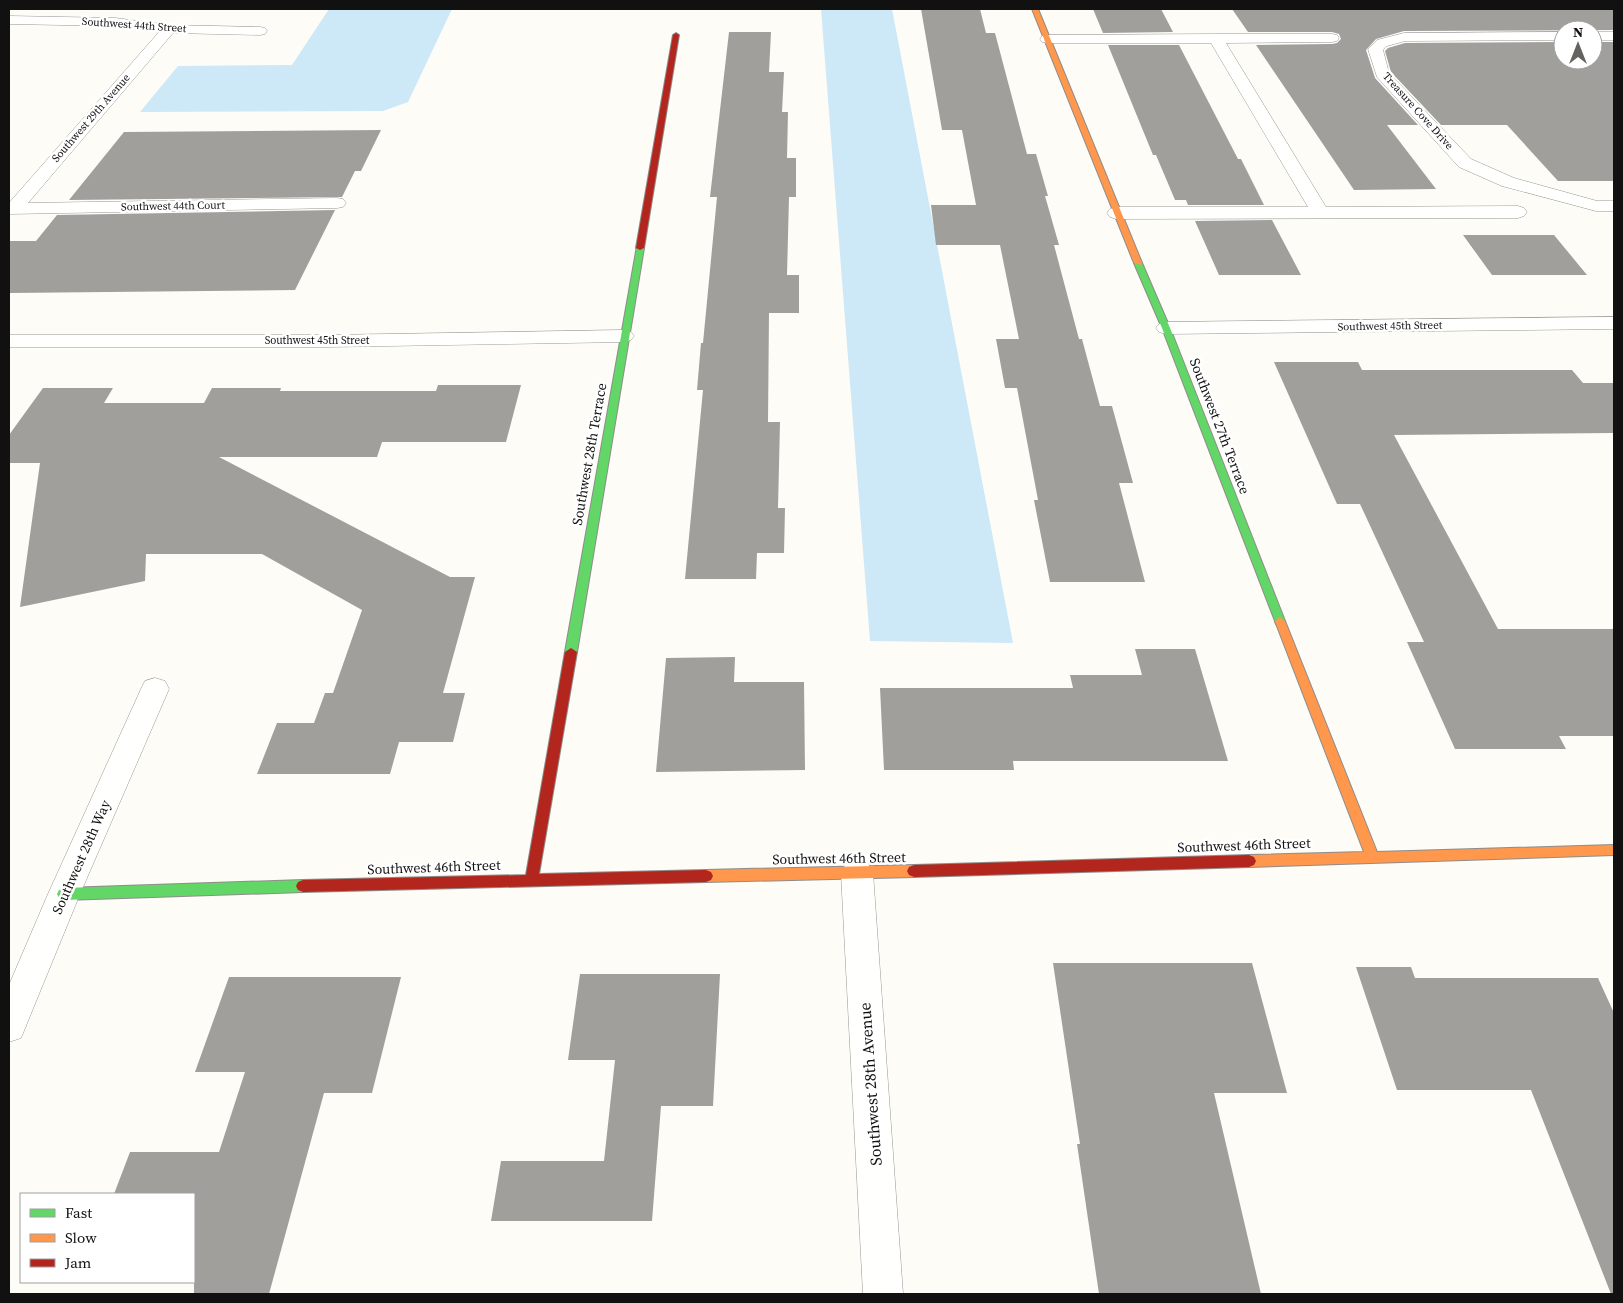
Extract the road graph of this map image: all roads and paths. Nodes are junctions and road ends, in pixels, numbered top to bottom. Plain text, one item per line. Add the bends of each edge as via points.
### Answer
1 (1035, 9) edge
2 (9, 20) edge
3 (169, 29) junction
4 (260, 30) dead end
5 (676, 35) dead end
6 (1553, 36) edge
7 (1216, 38) junction
8 (1332, 38) dead end
9 (1047, 39) junction
10 (337, 203) dead end
11 (1596, 206) junction
12 (1614, 206) edge
13 (11, 209) edge
14 (1320, 212) junction
15 (1518, 212) dead end
16 (1116, 213) junction
17 (1614, 225) edge
18 (1614, 323) edge
19 (1166, 328) junction
20 (624, 336) junction
21 (9, 341) edge
22 (155, 690) dead end
23 (1614, 850) edge
24 (1372, 856) junction
25 (857, 873) junction
26 (532, 879) junction
27 (64, 894) junction
28 (9, 1026) edge
29 (883, 1294) edge

1 - 9 street, Southwest 27th Terrace
2 - 3 street, Southwest 44th Street via 115,22
3 - 4 street, Southwest 44th Street
3 - 13 street, Southwest 29th Avenue
5 - 20 street, Southwest 28th Terrace
6 - 11 street, Treasure Cove Drive via 1404,37 1382,43 1375,49 1382,74 1465,163 1508,182
7 - 8 street
7 - 9 street
7 - 14 street
9 - 16 street, Southwest 27th Terrace
10 - 13 street, Southwest 44th Court
11 - 12 street, Treasure Cove Drive
11 - 17 street
14 - 15 street
14 - 16 street
16 - 19 street, Southwest 27th Terrace
18 - 19 street, Southwest 45th Street
19 - 24 street, Southwest 27th Terrace
20 - 21 street, Southwest 45th Street via 317,341
20 - 26 street, Southwest 28th Terrace
22 - 27 street, Southwest 28th Way
23 - 24 street, Southwest 46th Street
24 - 25 street, Southwest 46th Street
25 - 26 street, Southwest 46th Street
25 - 29 street, Southwest 28th Avenue
26 - 27 street, Southwest 46th Street
27 - 28 street, Southwest 28th Way

